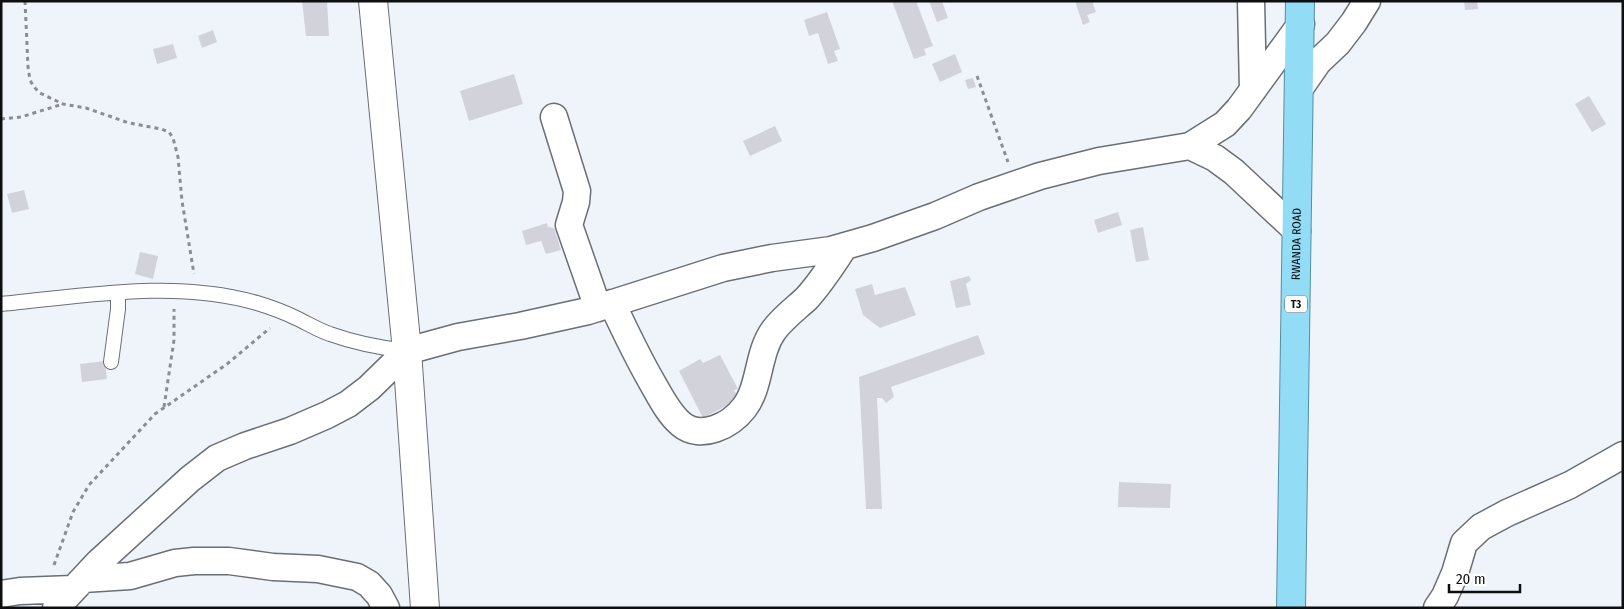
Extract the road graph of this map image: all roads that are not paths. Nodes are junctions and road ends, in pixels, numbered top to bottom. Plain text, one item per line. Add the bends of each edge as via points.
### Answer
1 (373, 1) edge
2 (1251, 1) edge
3 (1367, 1) edge
4 (1301, 12) edge
5 (1300, 88) junction
6 (1253, 90) junction
7 (554, 117) dead end
8 (1190, 146) junction
9 (1297, 231) junction
10 (844, 246) junction
11 (118, 292) junction
12 (1, 304) edge
13 (605, 305) junction
14 (407, 351) junction
15 (111, 362) dead end
16 (1623, 455) edge
17 (64, 592) edge
18 (1, 594) edge
19 (386, 608) edge
20 (425, 608) edge
21 (1291, 608) edge
22 (1437, 608) edge

1 - 14 street
2 - 6 street
3 - 5 street via 1338,43 1318,62
4 - 5 highway, RWANDA ROAD / T3
4 - 6 street
5 - 9 highway, RWANDA ROAD / T3
6 - 8 street via 1225,124
7 - 13 street via 577,191 569,225
8 - 9 street via 1234,172
8 - 10 street via 1099,161 1040,176
9 - 21 highway, RWANDA ROAD / T3
10 - 13 street via 723,268
10 - 13 street via 822,280 772,332 744,407 731,421 715,430 698,431 682,426 666,406 626,333
11 - 12 lane
11 - 14 lane via 197,292 257,303 328,334 377,348
11 - 15 lane
13 - 14 street
14 - 17 street via 348,404 290,431 217,458
14 - 20 street
16 - 22 street via 1570,485 1481,527 1464,543
17 - 18 street
17 - 19 street via 184,562 229,561 318,569 357,577 368,584

